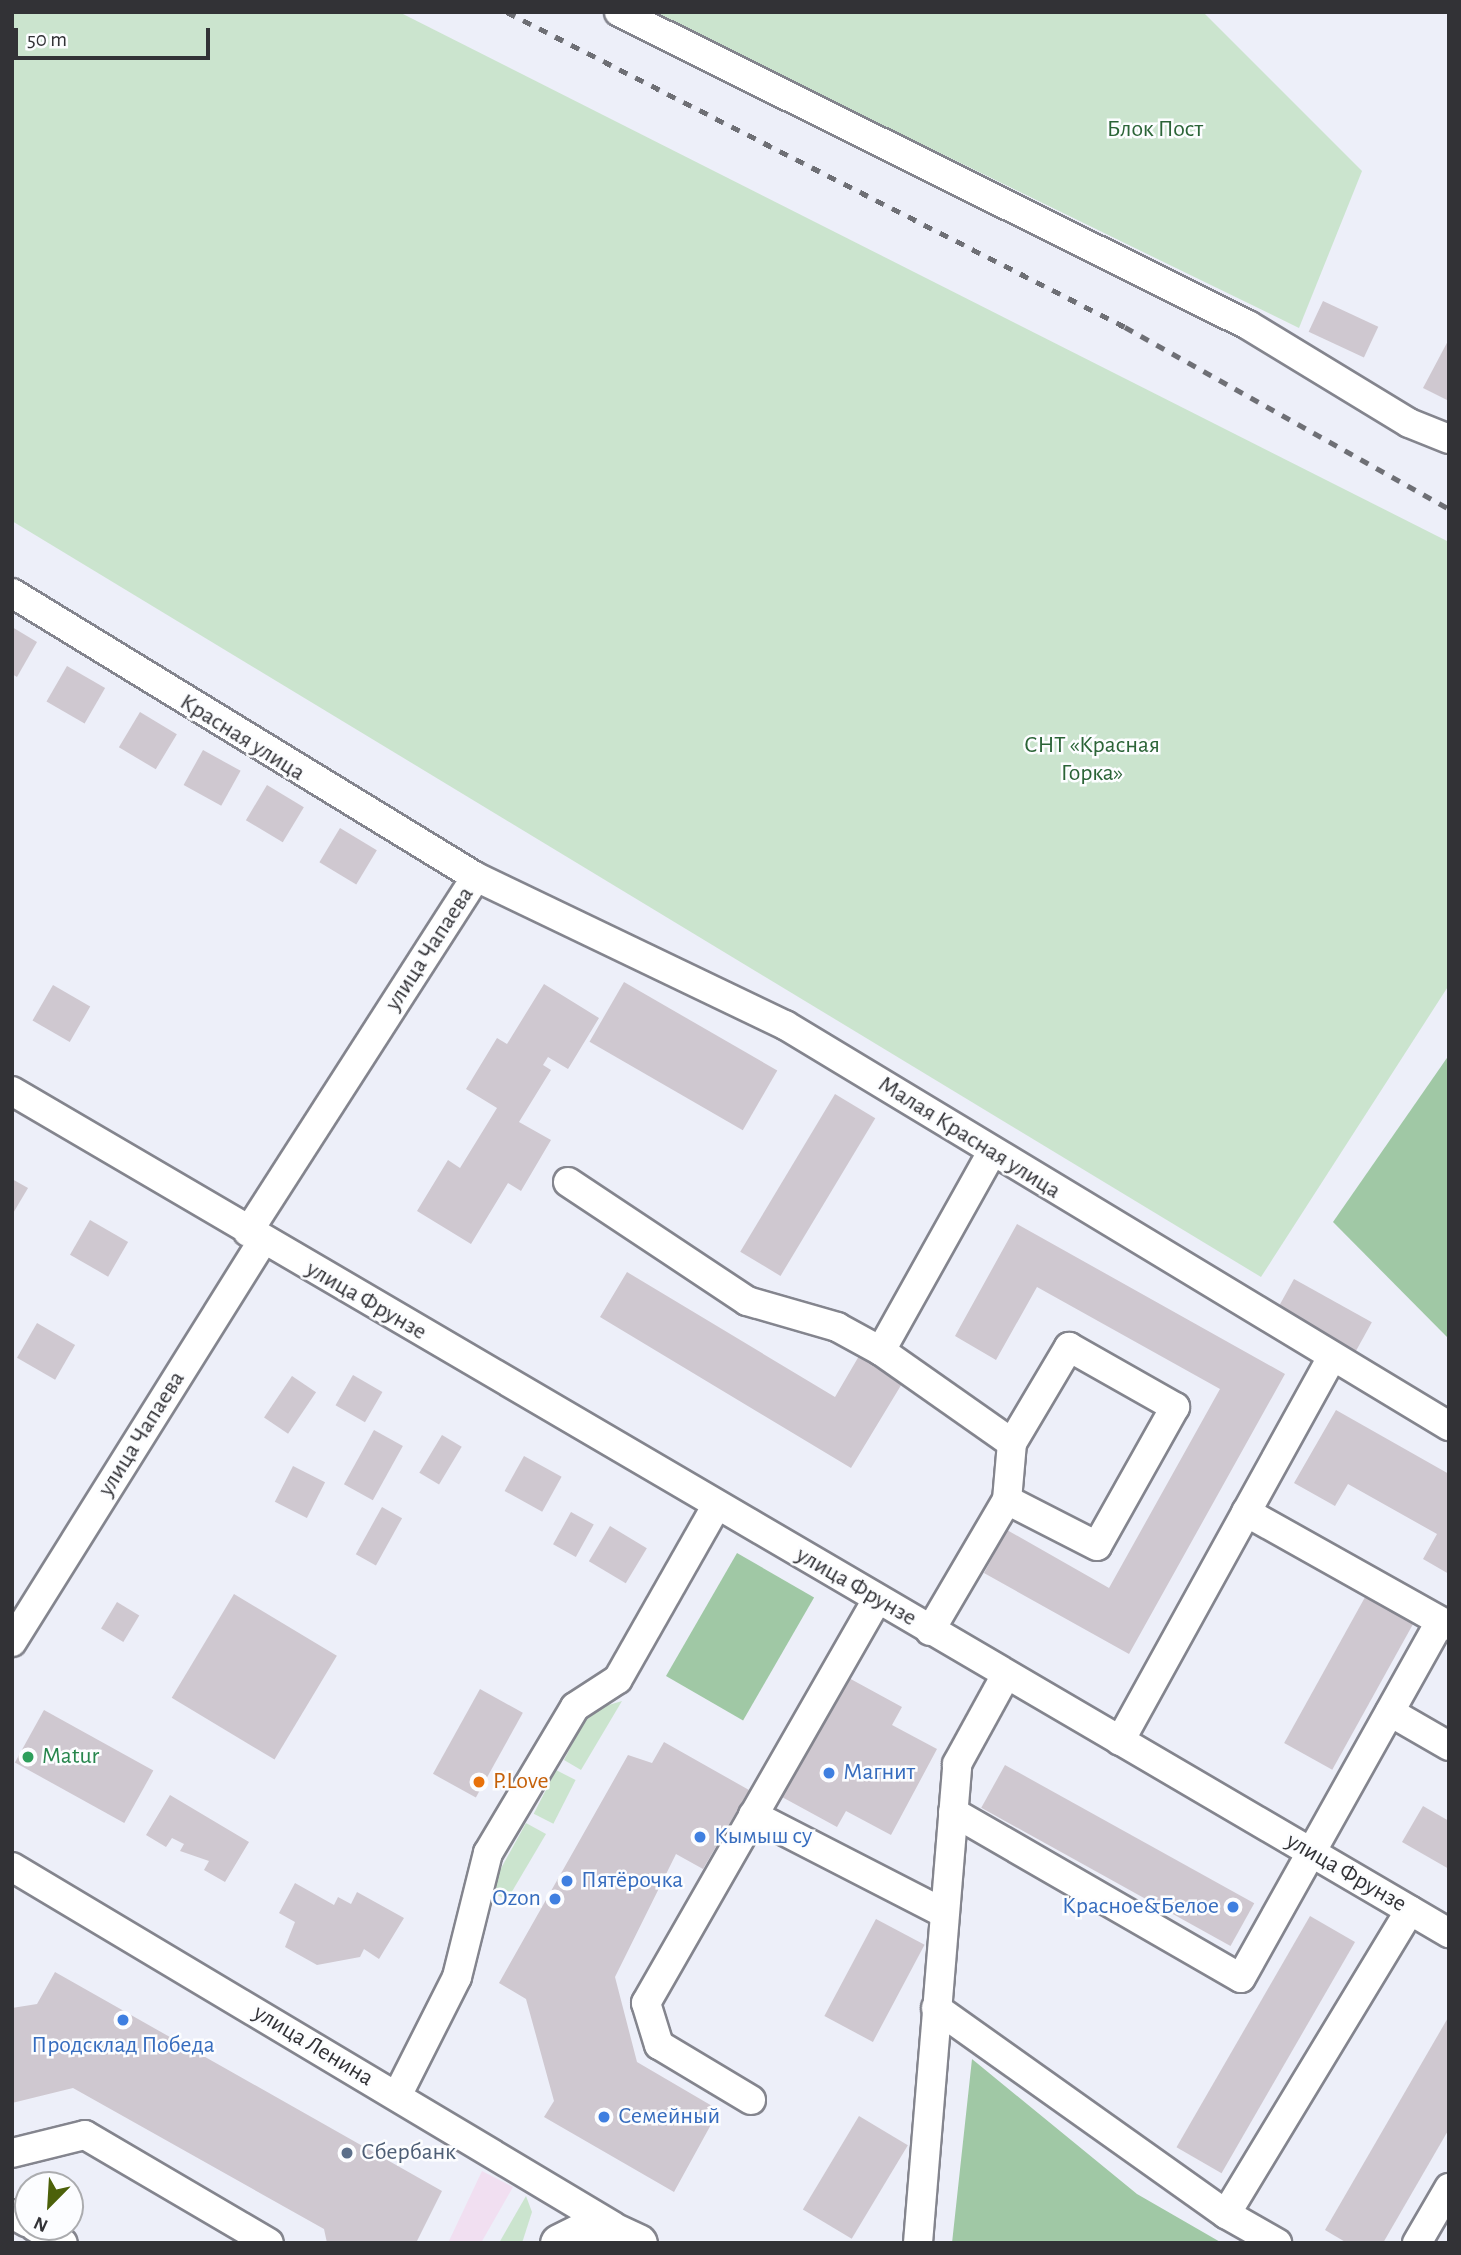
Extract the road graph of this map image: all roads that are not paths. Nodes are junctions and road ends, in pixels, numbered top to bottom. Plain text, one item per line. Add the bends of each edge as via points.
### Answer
1 (619, 12) edge
2 (1449, 439) edge
3 (12, 593) edge
4 (476, 877) junction
5 (12, 1091) edge
6 (992, 1152) junction
7 (568, 1182) dead end
8 (256, 1236) junction
9 (881, 1351) junction
10 (1331, 1358) junction
11 (1449, 1426) edge
12 (1012, 1443) junction
13 (1007, 1500) junction
14 (717, 1505) junction
15 (1247, 1512) junction
16 (877, 1599) junction
17 (21, 1610) edge
18 (1445, 1624) edge
19 (930, 1630) junction
20 (12, 1642) edge
21 (1006, 1675) junction
22 (1390, 1712) junction
23 (1120, 1741) junction
24 (1449, 1746) edge
25 (953, 1812) junction
26 (753, 1815) junction
27 (1312, 1853) junction
28 (12, 1867) edge
29 (1410, 1910) junction
30 (944, 1913) junction
31 (1449, 1933) edge
32 (936, 2008) junction
33 (397, 2096) junction
34 (751, 2100) dead end
35 (12, 2153) edge
36 (547, 2183) junction
37 (1449, 2188) edge
38 (1226, 2214) junction
39 (631, 2236) edge
40 (269, 2243) edge
41 (558, 2243) edge
42 (918, 2243) edge
43 (1277, 2243) edge
44 (1417, 2243) edge

1 - 2 street via 1248,325 1409,423
3 - 4 street, Красная улица
4 - 6 street, Малая Красная улица via 785,1025
4 - 8 street, улица Чапаева
5 - 8 street
6 - 9 street
6 - 10 street, Малая Красная улица
7 - 9 street via 747,1301 837,1327
8 - 14 street, улица Фрунзе
8 - 17 street, улица Чапаева
9 - 12 street
10 - 11 street, Малая Красная улица
10 - 15 street
12 - 13 street
12 - 13 street via 1069,1348 1175,1407 1097,1546
13 - 19 street
14 - 16 street, улица Фрунзе
14 - 33 street via 618,1679 575,1707 488,1853 457,1977
15 - 18 street
15 - 23 street
16 - 19 street, улица Фрунзе
16 - 26 street
17 - 20 street, улица Чапаева
18 - 22 street
19 - 21 street, улица Фрунзе
21 - 23 street, улица Фрунзе
21 - 25 street via 957,1764
22 - 24 street
22 - 27 street
23 - 27 street, улица Фрунзе
25 - 27 street via 1241,1978
25 - 30 street
26 - 30 street
26 - 34 street via 646,2003 659,2045
27 - 29 street, улица Фрунзе
28 - 33 street, улица Ленина
29 - 31 street, улица Фрунзе
29 - 38 street
30 - 32 street
32 - 38 street
32 - 42 street
33 - 36 street, улица Ленина
35 - 40 street via 85,2135
36 - 39 street, улица Ленина
36 - 41 street via 558,2207
37 - 44 street
38 - 43 street
39 - 41 main road via 581,2227

